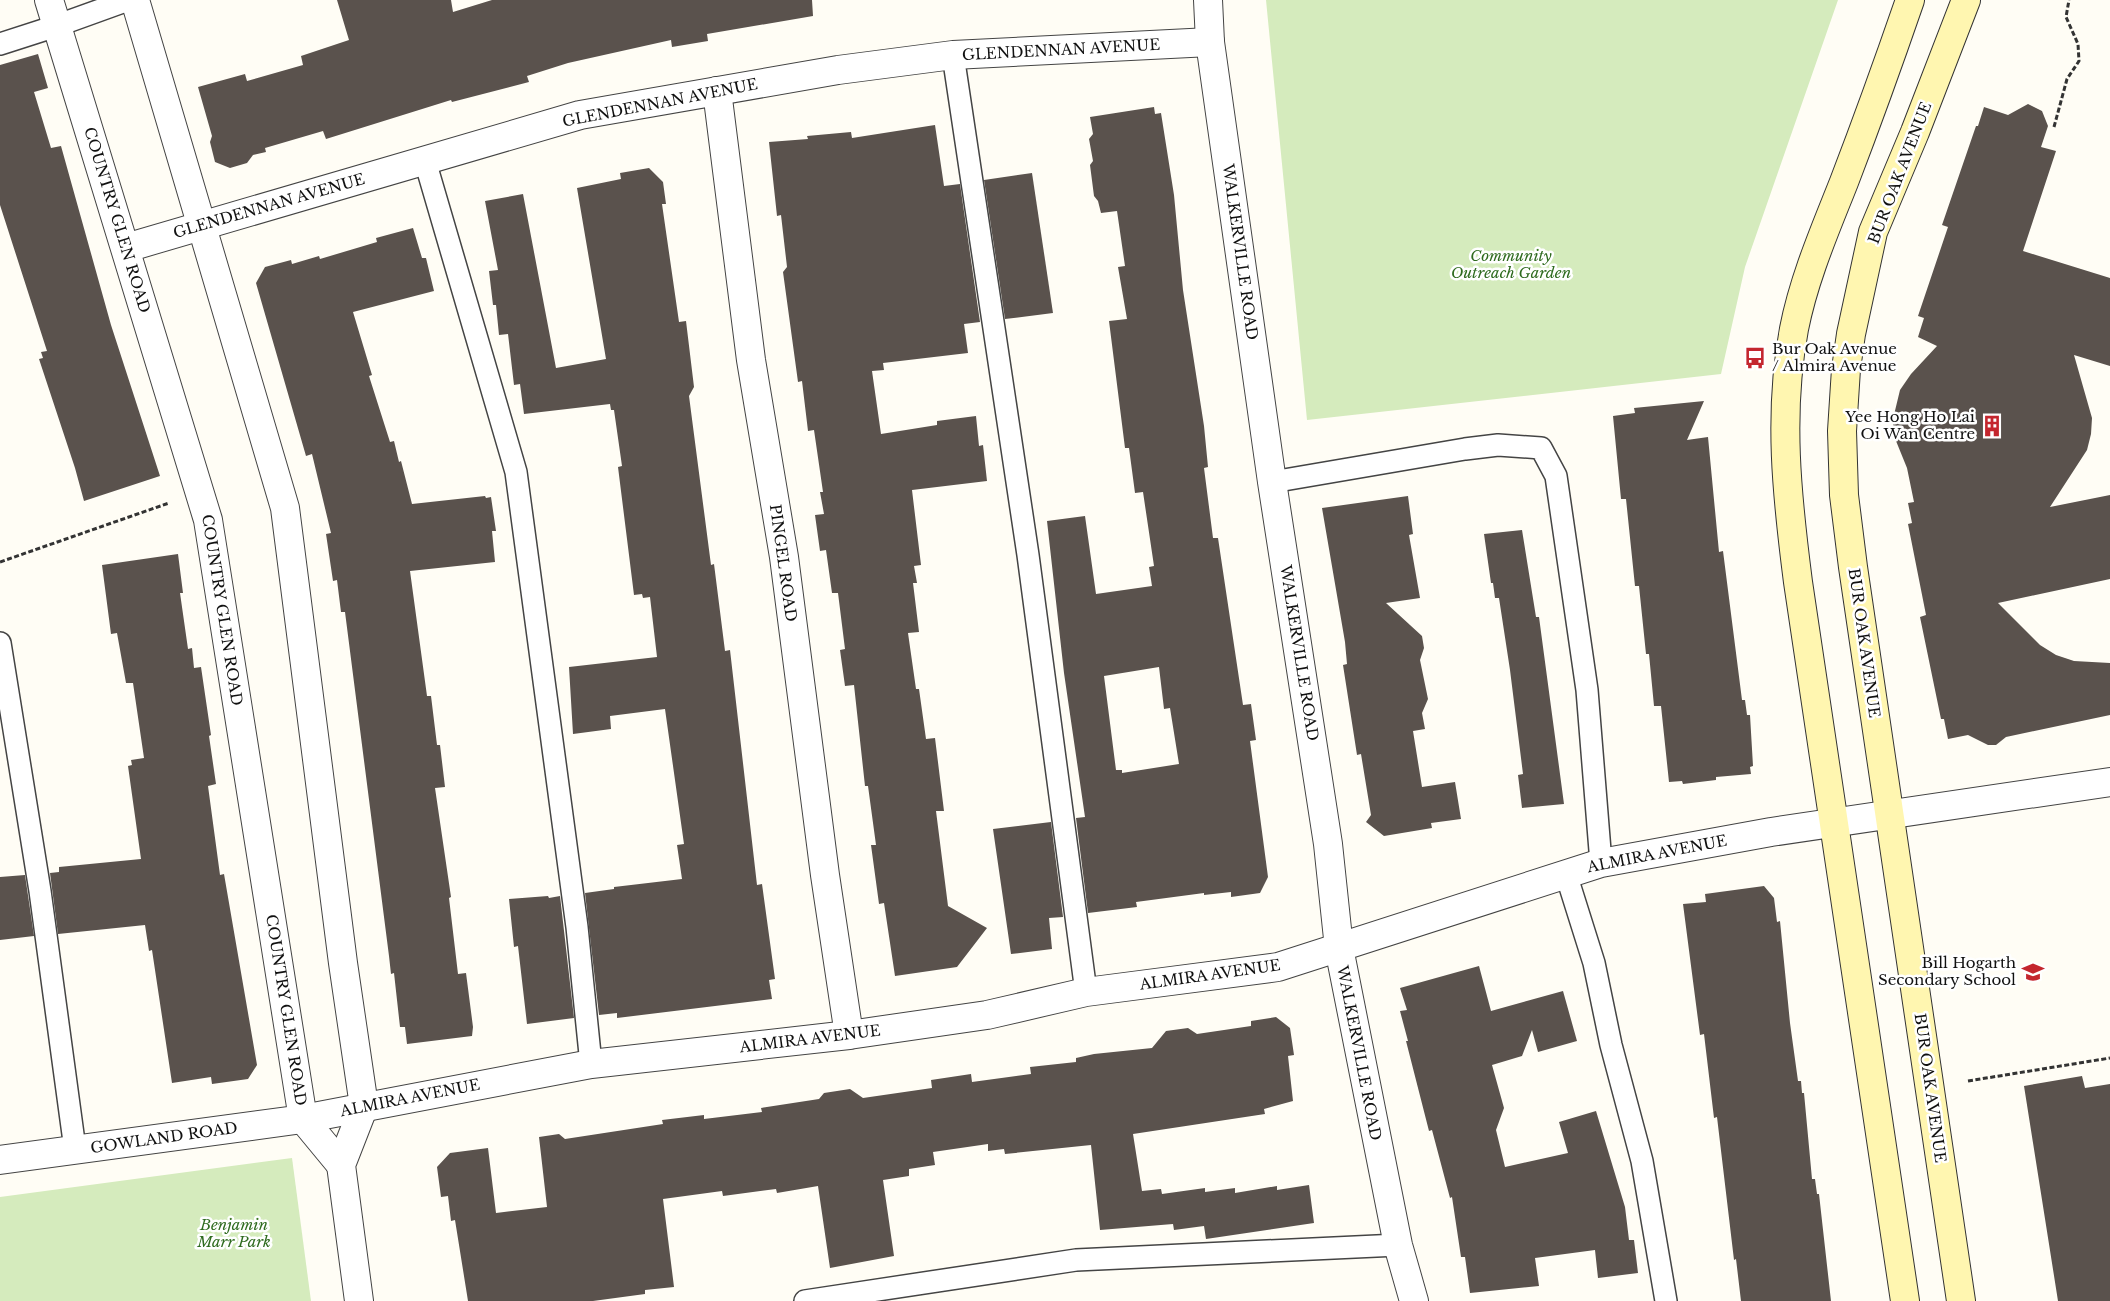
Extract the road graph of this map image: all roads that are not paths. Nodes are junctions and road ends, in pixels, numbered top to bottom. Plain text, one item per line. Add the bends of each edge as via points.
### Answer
1 (49, 0) edge
2 (128, 0) edge
3 (135, 0) edge
4 (1208, 0) edge
5 (1910, 0) edge
6 (1966, 0) edge
7 (56, 26) junction
8 (1210, 42) junction
9 (0, 44) edge
10 (953, 55) junction
11 (717, 91) junction
12 (424, 161) junction
13 (203, 225) junction
14 (126, 248) junction
15 (1272, 482) junction
16 (0, 643) edge
17 (2110, 782) edge
18 (1890, 814) junction
19 (1834, 822) junction
20 (1601, 862) junction
21 (1566, 874) junction
22 (1338, 948) junction
23 (1086, 992) junction
24 (849, 1035) junction
25 (592, 1064) junction
26 (364, 1106) junction
27 (316, 1116) junction
28 (75, 1150) junction
29 (0, 1160) edge
30 (341, 1165) junction
31 (1398, 1245) junction
32 (359, 1301) edge
33 (805, 1301) edge
34 (1414, 1301) edge
35 (1666, 1301) edge
36 (1905, 1301) edge
37 (1961, 1301) edge

1 - 7 street, COUNTRY GLEN ROAD
2 - 7 lane
3 - 13 street
4 - 8 street, WALKERVILLE ROAD
5 - 19 street via 1802,295 1790,360 1784,419 1786,482
6 - 18 street, BUR OAK AVENUE via 1873,232 1846,369 1842,431 1844,495
7 - 9 lane
7 - 14 street, COUNTRY GLEN ROAD
8 - 10 street, GLENDENNAN AVENUE
8 - 15 street, WALKERVILLE ROAD
10 - 11 street, GLENDENNAN AVENUE via 838,70
10 - 23 lane via 1028,555
11 - 12 street, GLENDENNAN AVENUE via 580,116
11 - 24 street, PINGEL ROAD via 751,360 784,557
12 - 13 street, GLENDENNAN AVENUE
12 - 25 lane via 516,472 576,917
13 - 14 street, GLENDENNAN AVENUE
13 - 26 street via 285,508
14 - 27 street, COUNTRY GLEN ROAD via 208,520
15 - 20 lane via 1465,448 1498,445 1541,448 1556,476 1588,690
15 - 22 street, WALKERVILLE ROAD via 1328,844
16 - 28 lane via 40,891
17 - 18 street, ALMIRA AVENUE
18 - 19 street, ALMIRA AVENUE
18 - 37 street, BUR OAK AVENUE
19 - 20 street, ALMIRA AVENUE
19 - 36 street
20 - 21 street, ALMIRA AVENUE
21 - 22 street, ALMIRA AVENUE
21 - 35 lane via 1594,963 1611,1045 1642,1161
22 - 23 street, ALMIRA AVENUE via 1278,967
22 - 31 street, WALKERVILLE ROAD
23 - 24 street, ALMIRA AVENUE via 986,1015
24 - 25 street, ALMIRA AVENUE
25 - 26 street, ALMIRA AVENUE
26 - 27 street, ALMIRA AVENUE
26 - 30 street
27 - 28 street, GOWLAND ROAD
27 - 30 street, COUNTRY GLEN ROAD
28 - 29 street, GOWLAND ROAD
30 - 32 street
31 - 33 lane via 1076,1260
31 - 34 street, WALKERVILLE ROAD

